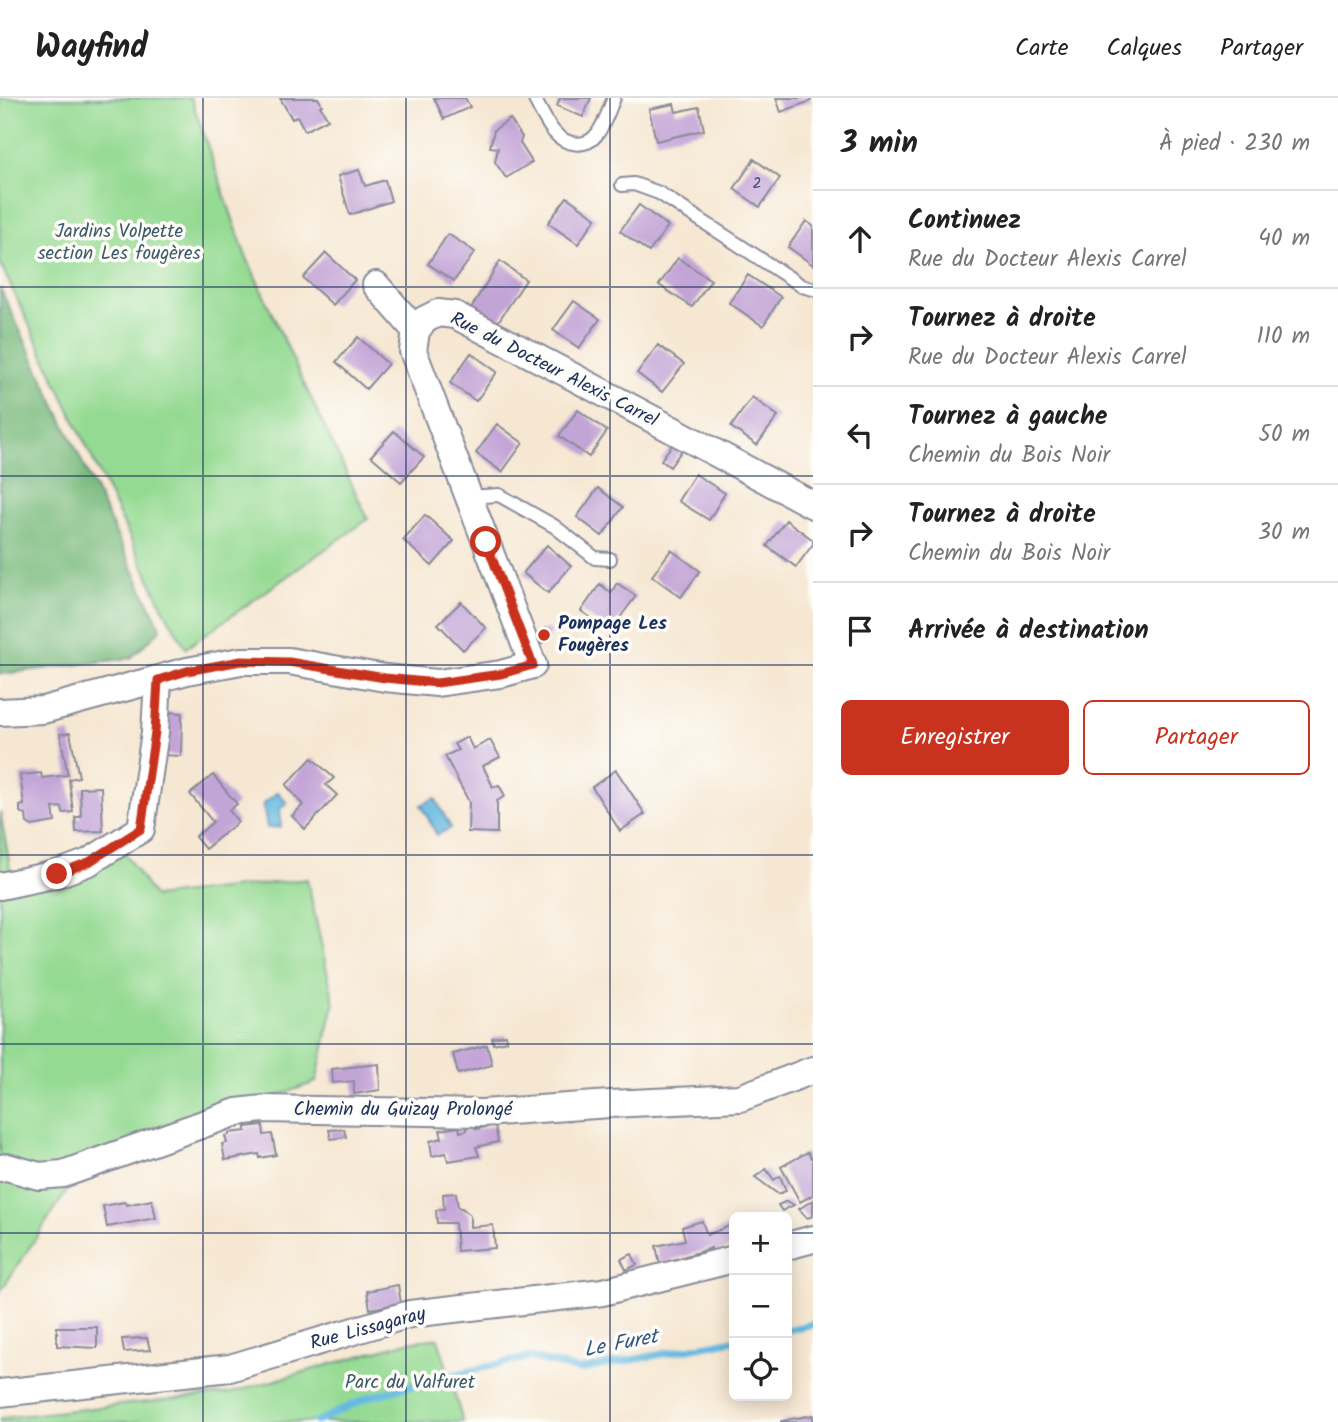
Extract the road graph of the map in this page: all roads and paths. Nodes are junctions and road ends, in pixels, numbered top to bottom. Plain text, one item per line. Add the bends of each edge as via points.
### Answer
1 (534, 98) edge
2 (614, 98) edge
3 (622, 185) dead end
4 (376, 285) dead end
5 (813, 289) edge
6 (416, 331) junction
7 (468, 497) junction
8 (813, 505) edge
9 (610, 559) dead end
10 (158, 680) junction
11 (0, 712) edge
12 (0, 886) edge
13 (813, 1070) edge
14 (0, 1168) edge
15 (813, 1239) edge
16 (792, 1245) edge
17 (729, 1260) edge
18 (0, 1393) edge

1 - 2 lane via 554,133 577,145 597,135
3 - 5 lane via 659,192
4 - 6 street
6 - 7 street via 413,351
6 - 8 street, Rue du Docteur Alexis Carrel via 438,313 454,316
7 - 9 lane via 499,495 554,526 595,558
7 - 10 street via 533,665 437,683 289,662 241,661
10 - 11 street via 43,710
10 - 12 street via 141,829 89,862
13 - 14 street, Chemin du Guizay Prolongé via 740,1098 482,1114 237,1112 63,1174 39,1176
15 - 16 street
17 - 18 street, Rue Lissagaray via 603,1292 410,1314 230,1368

